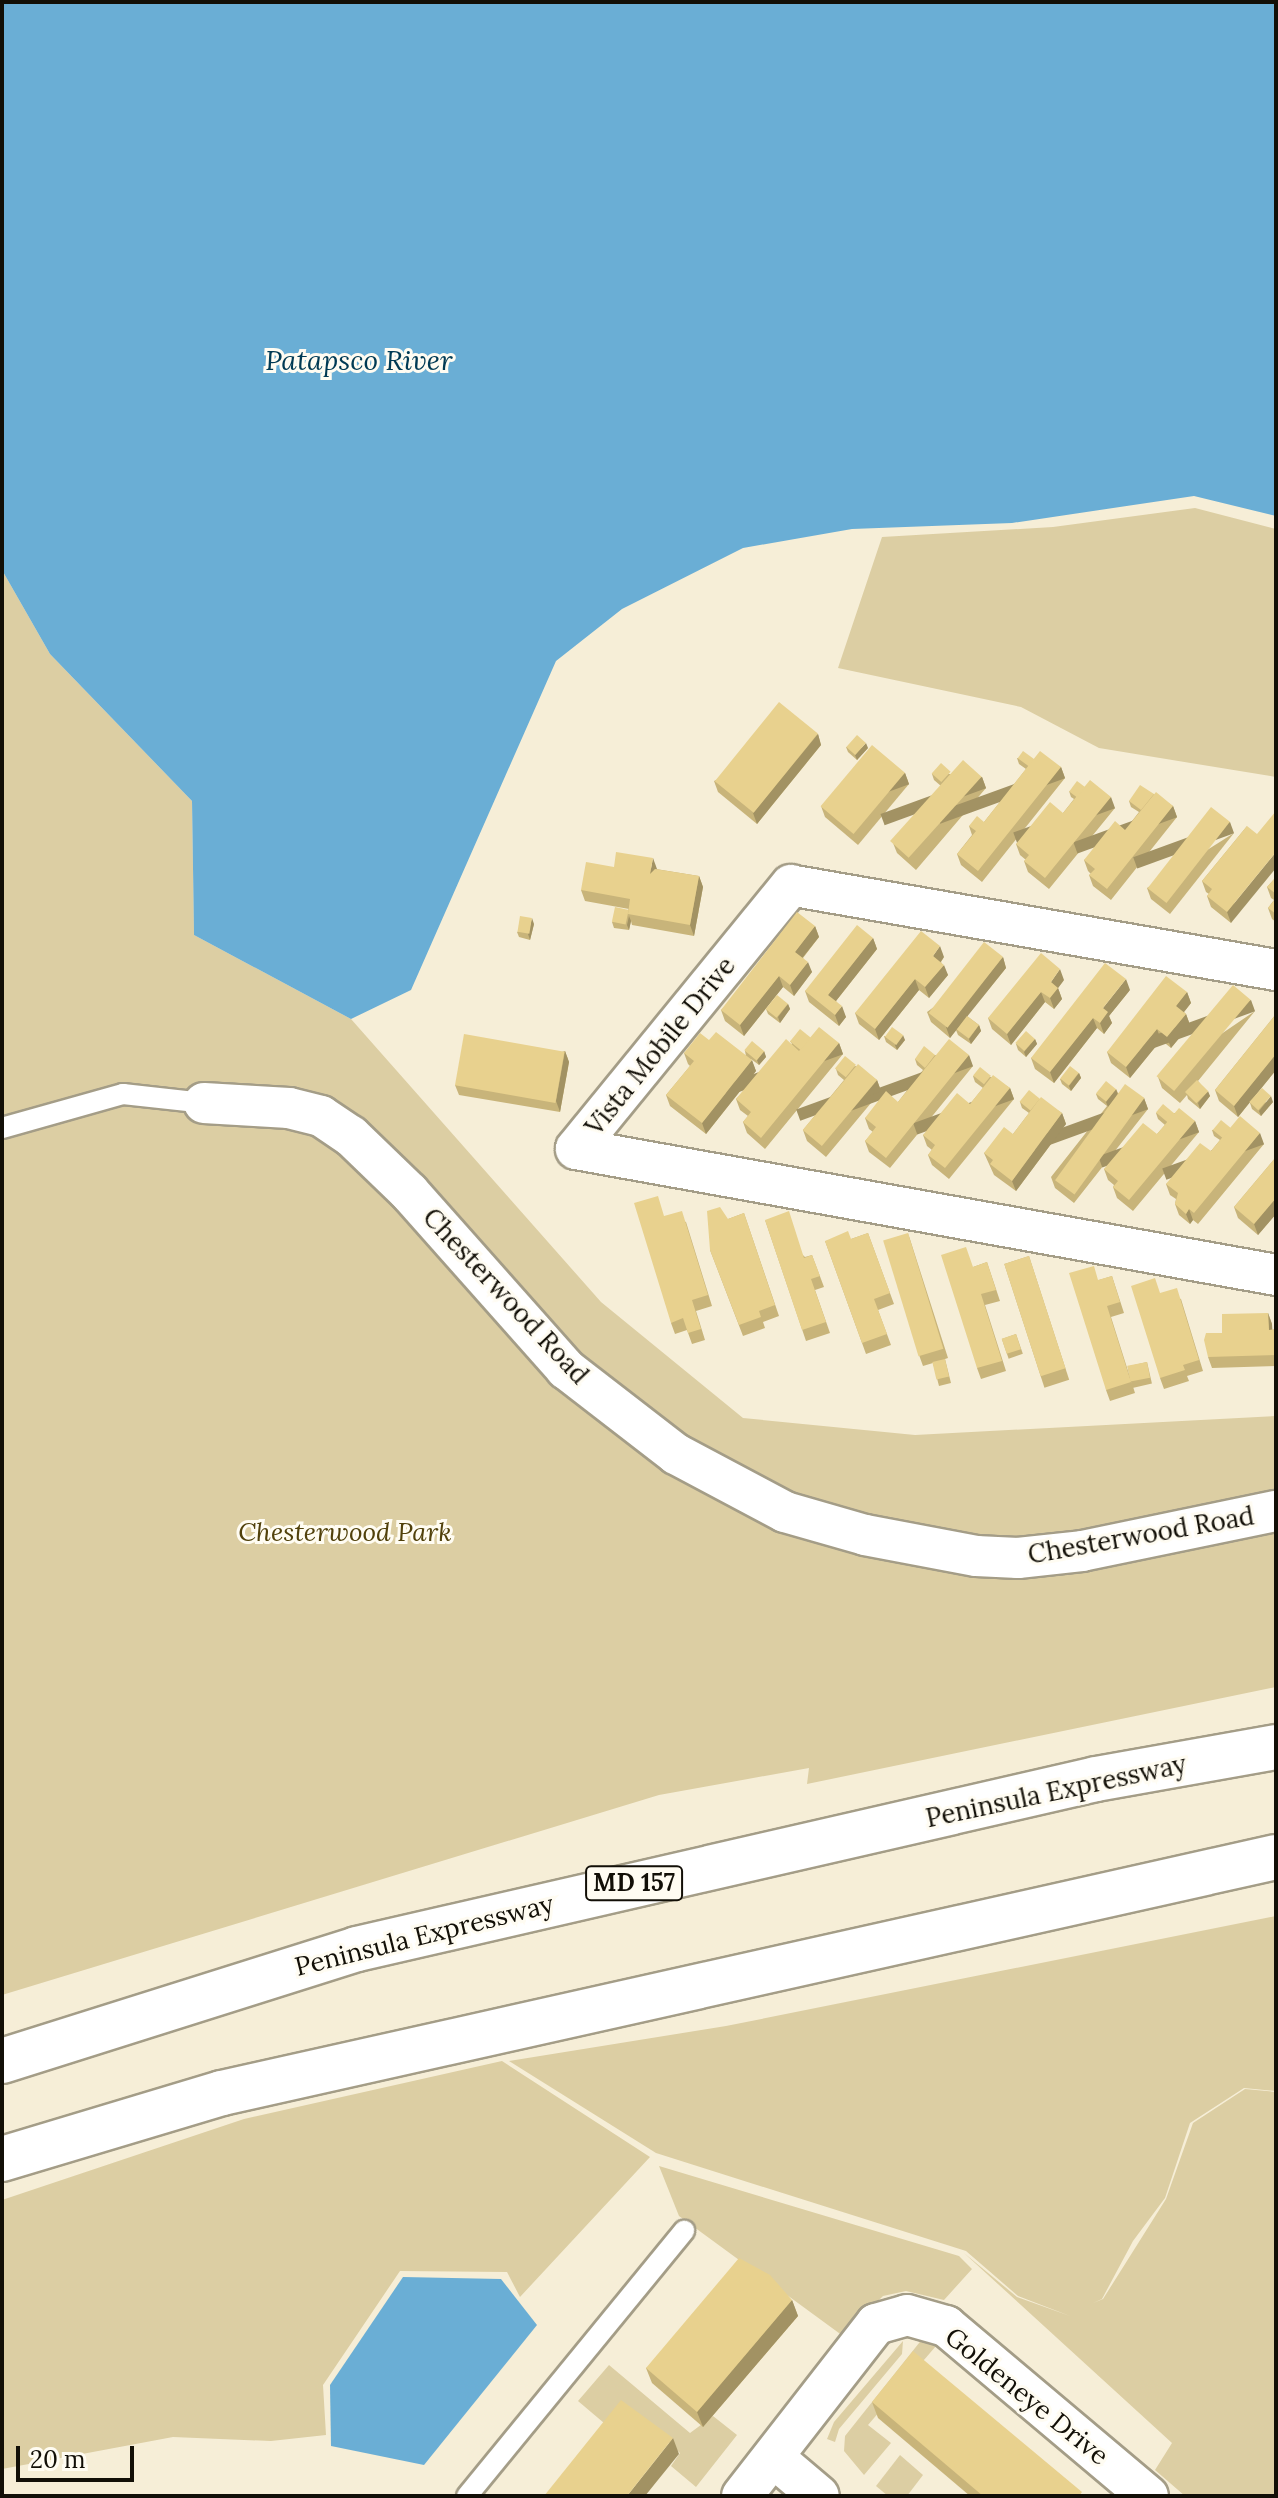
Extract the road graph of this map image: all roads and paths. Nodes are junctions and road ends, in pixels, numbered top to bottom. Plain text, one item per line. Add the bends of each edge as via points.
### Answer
1 (1276, 970) edge
2 (204, 1103) joint
3 (2, 1128) edge
4 (1276, 1275) edge
5 (1276, 1511) edge
6 (1276, 1747) edge
7 (1276, 1857) edge
8 (2, 2061) edge
9 (2, 2159) edge
10 (684, 2231) dead end
11 (773, 2457) junction
12 (467, 2496) edge
13 (742, 2496) edge
14 (819, 2496) edge
15 (1148, 2496) edge

1 - 4 street, Vista Mobile Drive via 791,885 576,1149
2 - 3 lane via 123,1094
2 - 5 street, Chesterwood Road via 289,1108 321,1116 351,1136 420,1204 566,1369 676,1454 785,1512 865,1535 976,1556 1018,1558 1082,1551
6 - 8 main road, Peninsula Expressway / MD 157 via 1096,1779 357,1949
7 - 9 main road via 222,2093
10 - 12 lane
11 - 13 street, Goldeneye Drive
11 - 14 street
11 - 15 street, Goldeneye Drive via 876,2324 907,2315 946,2326

